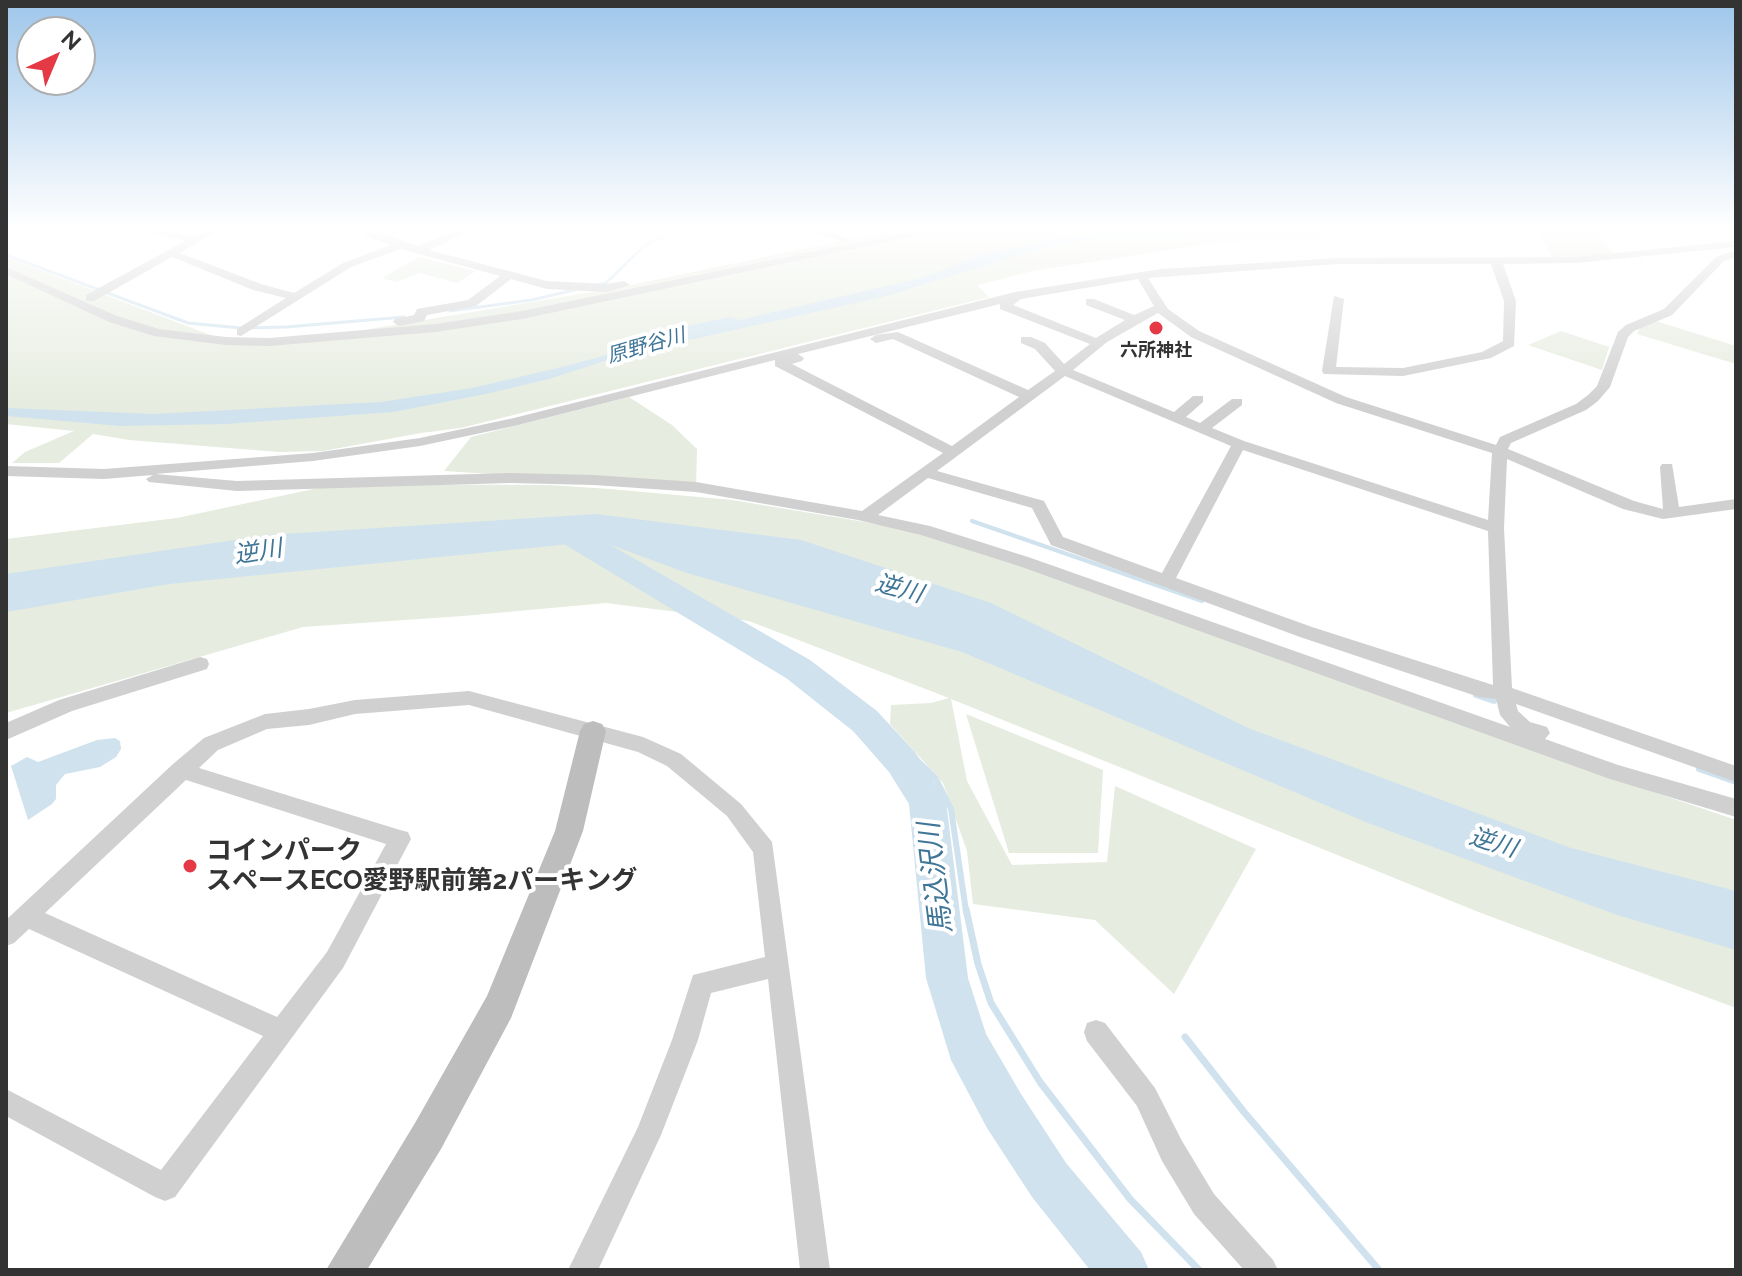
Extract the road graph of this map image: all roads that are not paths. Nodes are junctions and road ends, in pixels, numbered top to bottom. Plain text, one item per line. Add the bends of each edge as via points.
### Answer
1 (45, 288) edge
2 (61, 288) edge
3 (110, 288) edge
4 (259, 288) edge
5 (310, 288) edge
6 (492, 288) edge
7 (656, 288) edge
8 (1066, 288) edge
9 (1149, 288) edge
10 (1505, 288) edge
11 (1692, 288) edge
12 (1021, 295) junction
13 (295, 297) junction
14 (90, 298) junction
15 (1338, 299) dead end
16 (1090, 302) dead end
17 (1161, 308) junction
18 (113, 319) junction
19 (1134, 319) junction
20 (241, 332) junction
21 (158, 333) junction
22 (338, 338) junction
23 (300, 340) junction
24 (1026, 340) dead end
25 (1098, 343) junction
26 (1063, 371) junction
27 (1029, 396) junction
28 (1198, 399) dead end
29 (1237, 402) dead end
30 (1176, 418) junction
31 (1202, 428) junction
32 (1239, 444) junction
33 (1500, 451) junction
34 (953, 452) junction
35 (1667, 467) dead end
36 (6, 471) edge
37 (925, 472) junction
38 (104, 474) junction
39 (1736, 504) edge
40 (1672, 513) junction
41 (866, 516) junction
42 (1496, 528) junction
43 (1167, 580) junction
44 (200, 664) dead end
45 (1503, 692) junction
46 (593, 731) junction
47 (6, 732) edge
48 (180, 770) junction
49 (1736, 774) edge
50 (1710, 801) junction
51 (1736, 808) edge
52 (26, 916) junction
53 (6, 935) edge
54 (778, 965) junction
55 (283, 1032) junction
56 (1096, 1032) dead end
57 (6, 1102) edge
58 (345, 1270) edge
59 (583, 1270) edge
60 (815, 1270) edge
61 (1263, 1270) edge

1 - 18 street
2 - 14 street
3 - 14 street
4 - 13 street
5 - 13 street
6 - 22 street via 472,303 421,312 420,318
7 - 22 street via 522,315
8 - 12 street
9 - 17 street
10 - 15 street via 1509,343 1486,355 1403,372 1329,371
11 - 33 street via 1668,312 1622,335 1603,387 1593,398 1505,440
12 - 25 street via 1004,306
12 - 38 street via 420,442 313,457
13 - 20 street
14 - 18 street
16 - 19 street
17 - 19 street
17 - 33 street via 1195,334 1341,400
18 - 21 street
19 - 25 street
20 - 21 street
20 - 23 street
21 - 23 street via 226,341
22 - 23 street
24 - 26 street via 1040,346
25 - 26 street
26 - 27 street
26 - 30 street
27 - 34 street
27 - 34 street via 894,335 780,363
28 - 30 street
29 - 31 street
30 - 31 street
31 - 32 street
32 - 42 street
32 - 43 street
33 - 40 street via 1629,505
33 - 42 street
34 - 37 street
35 - 40 street
36 - 38 street
37 - 41 street
37 - 43 street via 1038,505 1057,541
38 - 41 street via 237,486 594,480 696,487
39 - 40 street
41 - 50 street via 1025,562 1617,773
42 - 45 street
43 - 45 street via 1411,667 1486,692
44 - 47 street via 66,705
45 - 49 street
45 - 50 street via 1510,715 1523,727
46 - 48 street via 469,698 355,707 234,732
46 - 54 street via 674,760 734,810 764,849
46 - 58 street via 569,831 499,1007
48 - 52 street
48 - 55 street via 400,839 335,960
50 - 51 street
52 - 53 street
52 - 55 street
54 - 59 street via 702,983 648,1135
54 - 60 street
55 - 57 street via 165,1187
56 - 61 street via 1146,1097 1204,1204

